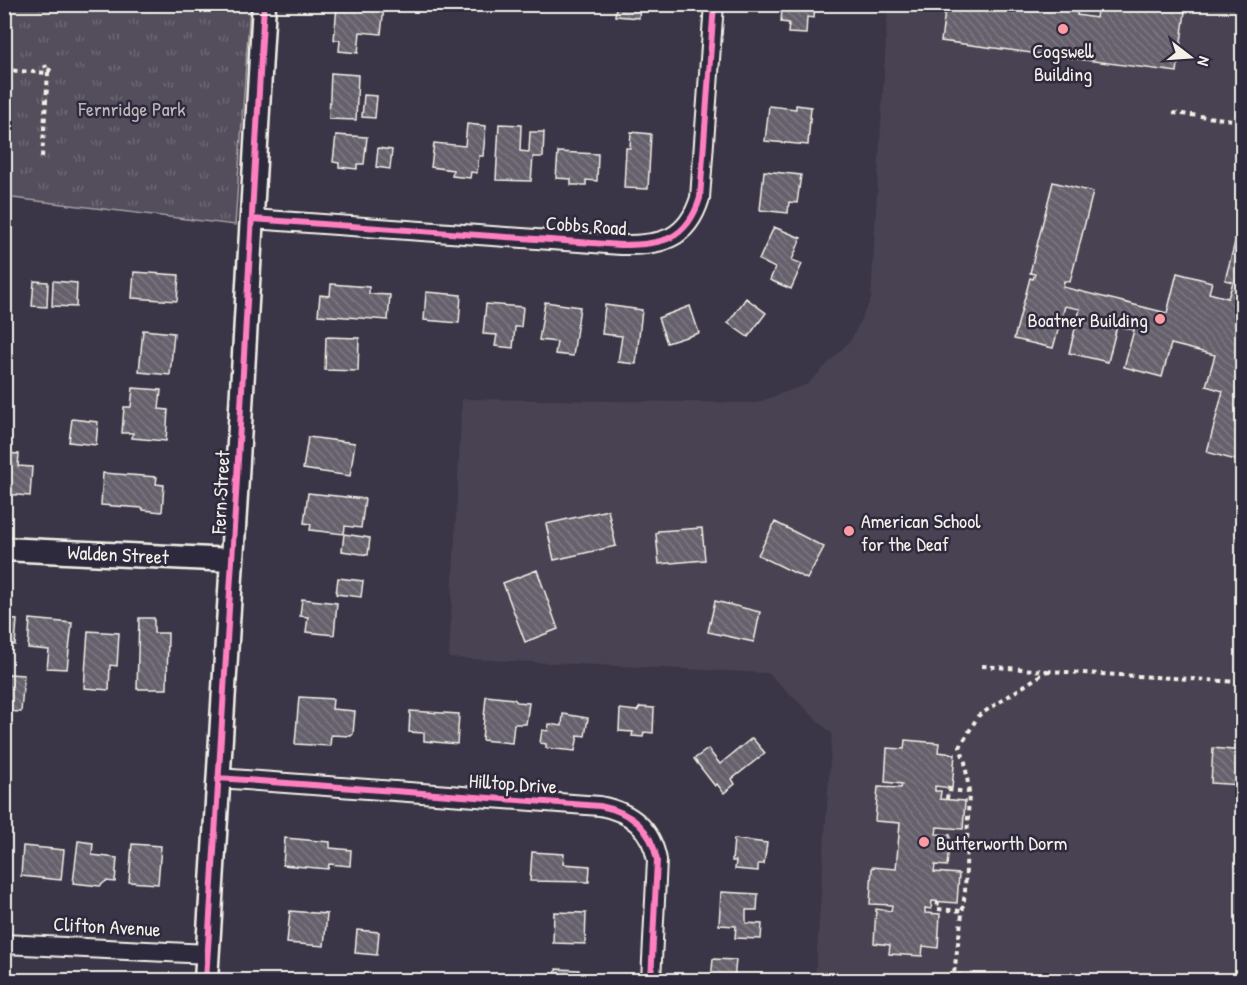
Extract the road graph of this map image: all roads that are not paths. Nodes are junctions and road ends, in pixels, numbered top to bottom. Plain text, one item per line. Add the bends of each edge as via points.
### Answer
1 (264, 4) edge
2 (714, 4) edge
3 (252, 219) junction
4 (4, 549) edge
5 (232, 560) junction
6 (218, 778) junction
7 (4, 944) edge
8 (208, 954) junction
9 (206, 981) edge
10 (651, 981) edge

1 - 3 street, Fern Street
2 - 3 street, Cobbs Road via 700,198 688,224 667,240 621,245
3 - 5 street, Fern Street
4 - 5 street, Walden Street
5 - 6 street, Fern Street
6 - 8 street, Fern Street
6 - 10 street, Hilltop Drive via 600,806 621,811 644,827 657,860
7 - 8 street, Clifton Avenue
8 - 9 street, Fern Street

